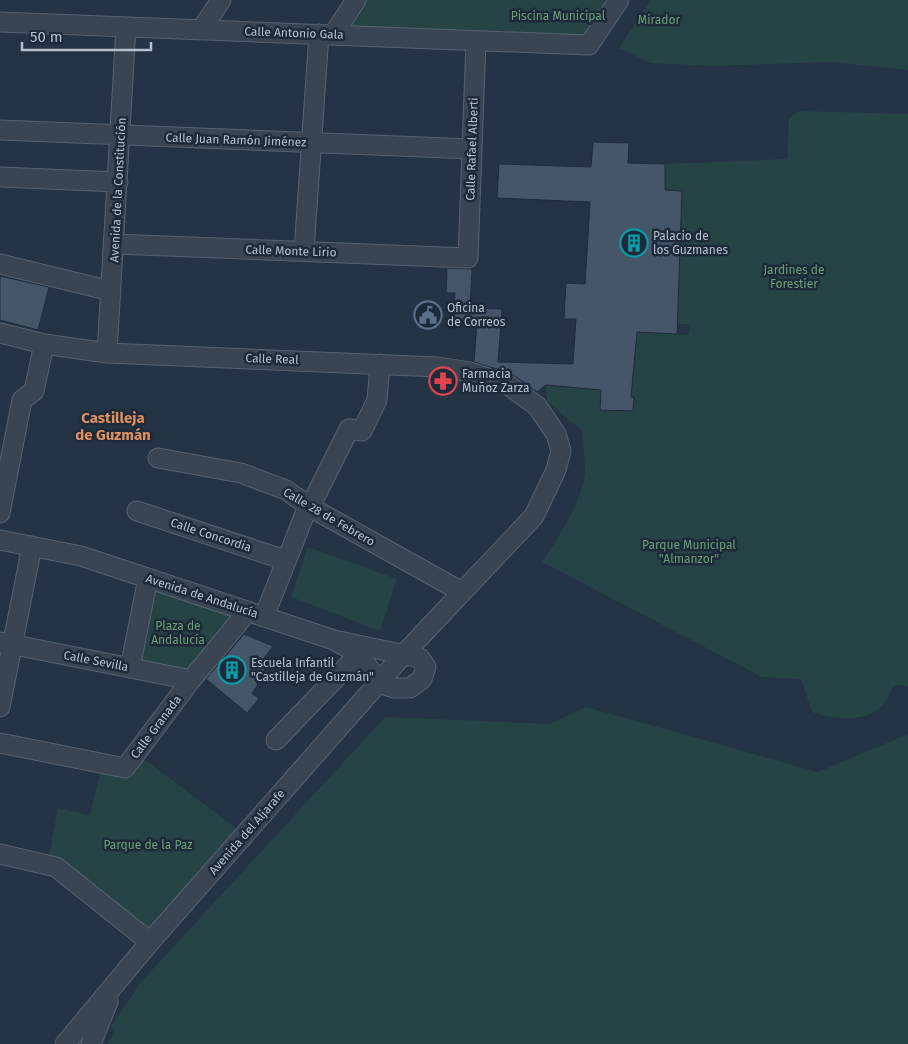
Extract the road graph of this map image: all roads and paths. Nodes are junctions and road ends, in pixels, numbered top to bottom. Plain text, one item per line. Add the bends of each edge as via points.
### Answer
1 (221, 0) edge
2 (356, 0) edge
3 (619, 0) edge
4 (0, 22) edge
5 (126, 27) junction
6 (201, 30) junction
7 (326, 35) junction
8 (476, 41) junction
9 (0, 130) edge
10 (121, 135) junction
11 (312, 143) junction
12 (472, 149) junction
13 (0, 176) edge
14 (118, 182) junction
15 (114, 244) junction
16 (304, 251) junction
17 (468, 258) joint
18 (0, 264) edge
19 (112, 291) junction
20 (0, 333) edge
21 (44, 344) junction
22 (108, 353) junction
23 (380, 364) junction
24 (158, 458) dead end
25 (309, 507) junction
26 (137, 511) dead end
27 (0, 513) edge
28 (0, 540) edge
29 (32, 546) junction
30 (285, 560) junction
31 (148, 578) junction
32 (462, 592) junction
33 (256, 614) junction
34 (334, 640) junction
35 (6, 643) edge
36 (359, 654) junction
37 (402, 656) junction
38 (130, 668) junction
39 (191, 680) junction
40 (379, 683) junction
41 (0, 707) edge
42 (276, 740) dead end
43 (0, 743) edge
44 (0, 854) edge
45 (150, 942) junction
46 (123, 974) junction
47 (65, 1044) edge
48 (91, 1044) edge

1 - 6 street
2 - 7 street
3 - 8 street, Calle Antonio Gala via 589,45
4 - 5 street, Calle Antonio Gala
5 - 6 street, Calle Antonio Gala
5 - 10 street, Avenida de la Constitución
6 - 7 street, Calle Antonio Gala
7 - 8 street, Calle Antonio Gala
7 - 11 street
8 - 12 street, Calle Rafael Alberti
9 - 10 street, Calle Juan Ramón Jiménez
10 - 11 street, Calle Juan Ramón Jiménez
10 - 14 street, Avenida de la Constitución
11 - 12 street, Calle Juan Ramón Jiménez
11 - 16 street
12 - 17 street, Calle Rafael Alberti
13 - 14 street
14 - 15 street, Avenida de la Constitución
15 - 16 street, Calle Monte Lirio
15 - 19 street, Avenida de la Constitución
16 - 17 street, Calle Monte Lirio
18 - 19 street
19 - 22 street, Avenida de la Constitución
20 - 21 street, Calle Real
21 - 22 street, Calle Real
21 - 27 street via 34,391 22,400
22 - 23 street, Calle Real
23 - 25 street, Calle Granada via 377,400 362,431 349,429
23 - 32 street, Calle Real via 438,366 470,372 508,385 537,406 556,434 561,451 556,470 534,516
24 - 25 street, Calle 28 de Febrero via 241,474 286,490
25 - 30 street, Calle Granada
25 - 32 street, Calle 28 de Febrero
26 - 30 street, Calle Concordia
28 - 29 street, Avenida de Andalucía
29 - 31 street, Avenida de Andalucía via 81,556
29 - 35 street
30 - 33 street, Calle Granada
31 - 33 street, Avenida de Andalucía
31 - 38 street
32 - 37 street, Avenida del Aljarafe
33 - 34 street, Avenida de Andalucía
33 - 39 street, Calle Granada
34 - 36 street
34 - 37 street, Avenida de Andalucía
35 - 38 street, Calle Sevilla
35 - 41 street
36 - 40 street
36 - 42 street
37 - 40 street, Avenida del Aljarafe
37 - 40 street, Avenida de Andalucía via 420,658 426,667 422,679 410,688 394,688
38 - 39 street, Calle Sevilla
39 - 43 street, Calle Granada via 124,768
40 - 45 street, Avenida del Aljarafe
44 - 45 street via 56,867
45 - 46 street, Avenida del Aljarafe
46 - 47 street, Avenida del Aljarafe
46 - 48 street

